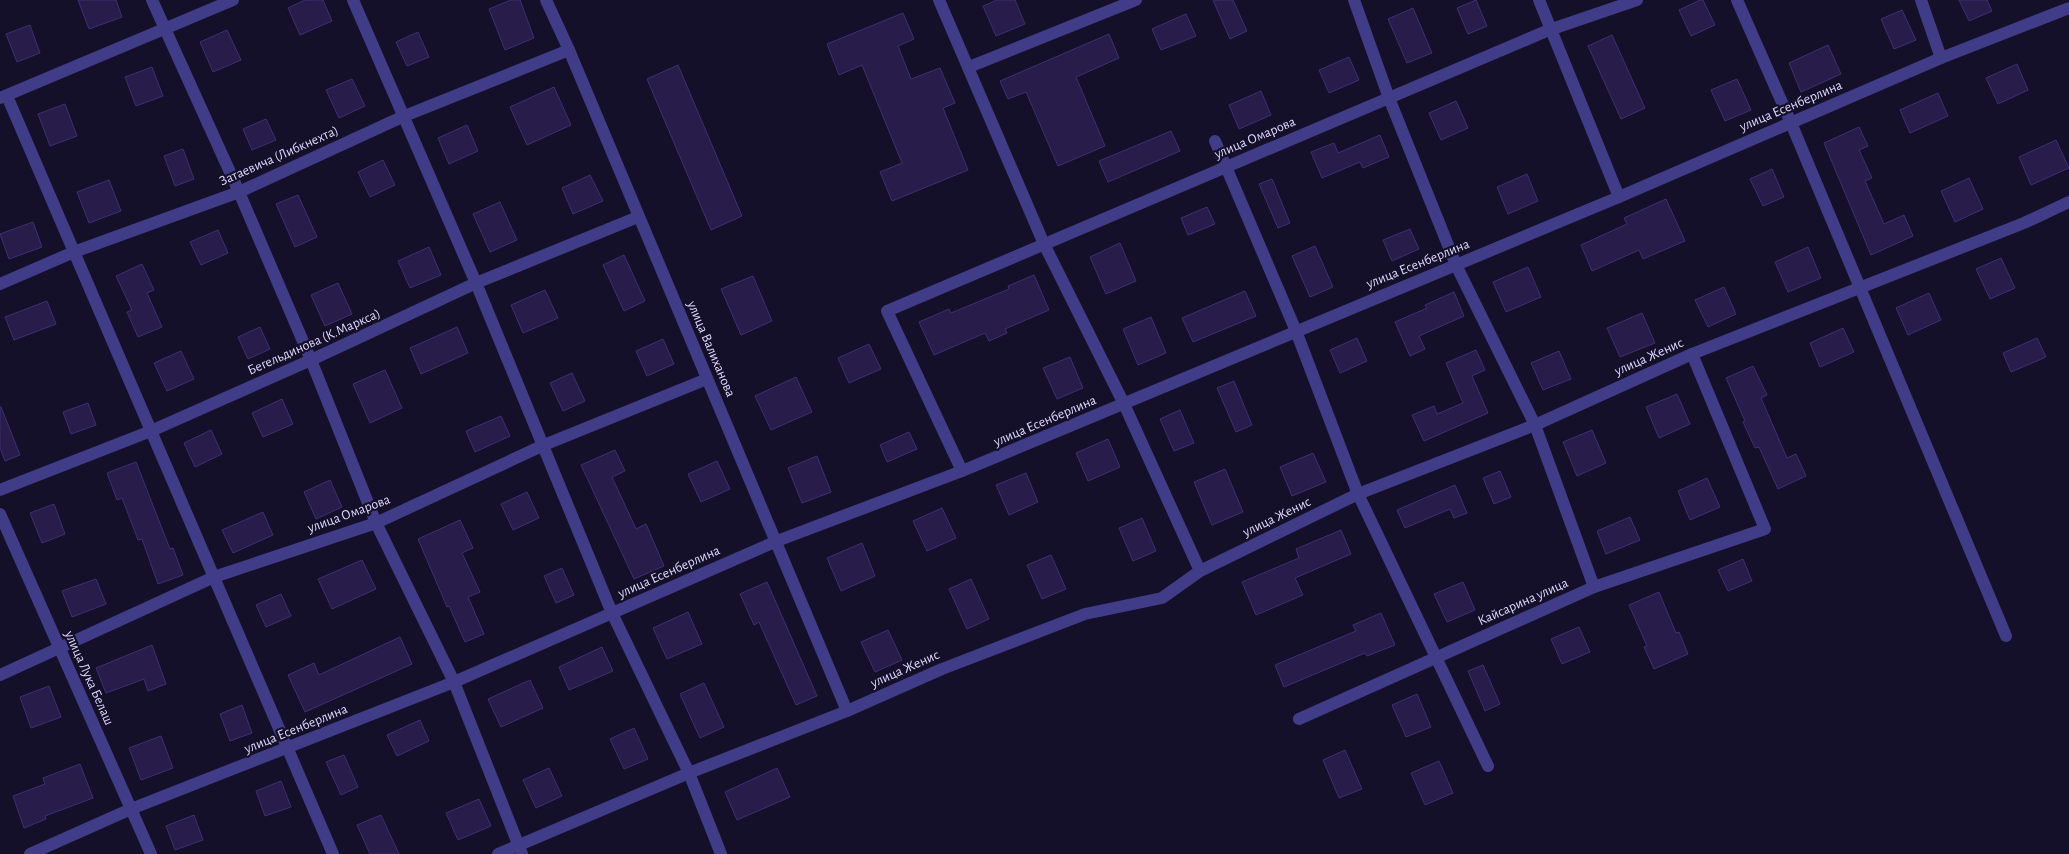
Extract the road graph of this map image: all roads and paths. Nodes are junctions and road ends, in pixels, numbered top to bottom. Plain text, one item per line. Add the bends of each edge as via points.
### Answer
1 (152, 0) edge
2 (233, 0) edge
3 (353, 0) edge
4 (546, 0) edge
5 (939, 0) edge
6 (1136, 0) edge
7 (1354, 0) edge
8 (1539, 0) edge
9 (1637, 0) edge
10 (1737, 0) edge
11 (1921, 0) edge
12 (2069, 8) edge
13 (166, 28) junction
14 (1549, 30) junction
15 (569, 50) junction
16 (1941, 58) junction
17 (969, 67) junction
18 (4, 97) edge
19 (1389, 98) junction
20 (402, 117) junction
21 (1791, 123) junction
22 (1215, 141) dead end
23 (1226, 167) junction
24 (239, 192) junction
25 (1619, 197) junction
26 (2069, 202) edge
27 (638, 217) junction
28 (1044, 244) junction
29 (74, 252) junction
30 (1456, 265) junction
31 (476, 283) junction
32 (0, 284) edge
33 (1861, 288) junction
34 (1296, 331) junction
35 (1692, 354) junction
36 (310, 360) junction
37 (707, 379) junction
38 (1124, 404) junction
39 (1535, 426) junction
40 (151, 431) junction
41 (544, 445) junction
42 (962, 471) junction
43 (0, 490) edge
44 (1358, 494) junction
45 (0, 514) edge
46 (376, 523) junction
47 (776, 541) junction
48 (1200, 570) junction
49 (214, 577) junction
50 (1594, 587) junction
51 (612, 613) junction
52 (2006, 636) dead end
53 (59, 648) junction
54 (1436, 658) junction
55 (0, 675) edge
56 (454, 682) junction
57 (847, 711) junction
58 (1299, 719) dead end
59 (288, 748) junction
60 (1488, 766) dead end
61 (689, 773) junction
62 (131, 809) junction
63 (520, 850) edge
64 (30, 854) edge
65 (151, 854) edge
66 (333, 854) edge
67 (498, 854) edge
68 (721, 854) edge

1 - 13 street
2 - 13 street
3 - 20 street
4 - 15 street, улица Валиханова
5 - 17 street
6 - 17 street
7 - 19 street
8 - 14 street
9 - 14 street, улица Омарова
10 - 21 street
11 - 16 street
12 - 16 street, улица Есенберлина
13 - 18 street
13 - 24 street
14 - 19 street, улица Омарова
14 - 25 street
15 - 20 street, Затаевича (Либкнехта)
15 - 27 street, улица Валиханова
16 - 21 street, улица Есенберлина
17 - 28 street
18 - 29 street
19 - 23 street, улица Омарова
19 - 30 street
20 - 24 street, Затаевича (Либкнехта)
20 - 31 street
21 - 25 street, улица Есенберлина
21 - 33 street
22 - 23 street
23 - 28 street, улица Омарова
23 - 34 street
24 - 29 street, Затаевича (Либкнехта)
24 - 36 street
25 - 30 street, улица Есенберлина
26 - 33 street, улица Женис
27 - 31 street, Бегельдинова (К.Маркса)
27 - 37 street, улица Валиханова
28 - 38 street
28 - 42 street, улица Омарова via 887,311
29 - 32 street, Затаевича (Либкнехта)
29 - 40 street
30 - 34 street, улица Есенберлина
30 - 39 street
31 - 36 street, Бегельдинова (К.Маркса)
31 - 41 street
33 - 35 street, улица Женис
33 - 52 street
34 - 38 street, улица Есенберлина
34 - 44 street
35 - 39 street, улица Женис
35 - 50 street, Кайсарина улица via 1765,529
36 - 40 street, Бегельдинова (К.Маркса)
36 - 46 street
37 - 41 street, улица Омарова
37 - 47 street, улица Валиханова
38 - 42 street, улица Есенберлина
38 - 48 street
39 - 44 street, улица Женис
39 - 50 street
40 - 43 street, Бегельдинова (К.Маркса)
40 - 49 street
41 - 46 street, улица Омарова
41 - 51 street
42 - 47 street, улица Есенберлина
44 - 48 street, улица Женис
44 - 54 street
45 - 53 street, улица Лука Белаш
46 - 49 street, улица Омарова
46 - 56 street
47 - 51 street, улица Есенберлина
47 - 57 street, улица Валиханова
48 - 57 street, улица Женис via 1162,598 1085,614 942,668
49 - 53 street, улица Омарова
49 - 59 street
50 - 54 street, Кайсарина улица
51 - 56 street, улица Есенберлина
51 - 61 street
53 - 55 street, улица Омарова
53 - 62 street, улица Лука Белаш
54 - 58 street, Кайсарина улица
54 - 60 street
56 - 59 street, улица Есенберлина
56 - 63 street
57 - 61 street, улица Женис
59 - 62 street, улица Есенберлина
59 - 66 street
61 - 63 street, улица Женис
61 - 68 street
62 - 64 street, улица Есенберлина
62 - 65 street, улица Лука Белаш
63 - 67 street, улица Женис

